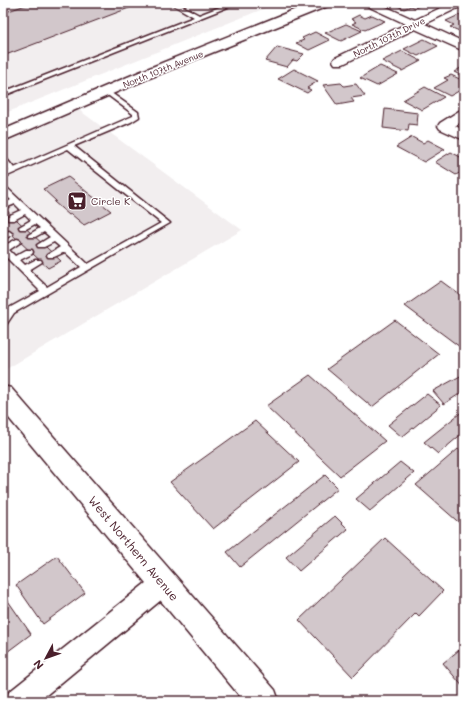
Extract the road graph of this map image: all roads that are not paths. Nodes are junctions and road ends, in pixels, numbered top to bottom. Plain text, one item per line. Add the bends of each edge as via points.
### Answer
1 (173, 3) edge
2 (235, 3) edge
3 (323, 3) edge
4 (369, 3) edge
5 (460, 3) edge
6 (198, 17) junction
7 (415, 24) junction
8 (464, 47) edge
9 (339, 61) dead end
10 (107, 92) junction
11 (3, 94) edge
12 (464, 114) edge
13 (3, 136) edge
14 (464, 136) edge
15 (69, 146) junction
16 (3, 158) edge
17 (13, 172) junction
18 (3, 176) edge
19 (4, 192) edge
20 (15, 201) junction
21 (3, 207) edge
22 (26, 211) junction
23 (11, 218) dead end
24 (36, 220) junction
25 (22, 227) dead end
26 (45, 229) junction
27 (32, 235) dead end
28 (55, 238) junction
29 (17, 242) dead end
30 (41, 245) dead end
31 (65, 248) junction
32 (3, 249) edge
33 (29, 252) dead end
34 (52, 255) dead end
35 (14, 260) junction
36 (38, 262) dead end
37 (87, 268) junction
38 (24, 269) junction
39 (46, 291) junction
40 (7, 312) edge
41 (3, 323) edge
42 (3, 395) edge
43 (164, 583) junction
44 (18, 701) edge
45 (264, 701) edge

1 - 6 lane
2 - 6 lane
3 - 10 street, North 107th Avenue
4 - 7 street
5 - 7 street, North 107th Drive
6 - 11 lane
7 - 8 street
7 - 9 street, North 107th Drive
10 - 13 street, North 107th Avenue
10 - 15 lane via 136,113 136,117
12 - 14 street via 445,126
15 - 17 lane
15 - 37 lane via 166,223
16 - 17 lane
17 - 18 lane
19 - 20 lane
20 - 21 lane
20 - 22 lane
22 - 23 lane
22 - 24 lane
24 - 25 lane
24 - 26 lane
26 - 27 lane
26 - 28 lane
28 - 30 lane
28 - 31 lane
29 - 32 lane
31 - 34 lane
31 - 37 lane
32 - 35 lane
33 - 35 lane
35 - 38 lane
36 - 38 lane
37 - 39 lane
38 - 39 lane
39 - 40 lane
40 - 41 lane
42 - 43 street, West Northern Avenue
43 - 44 street
43 - 45 street, West Northern Avenue

